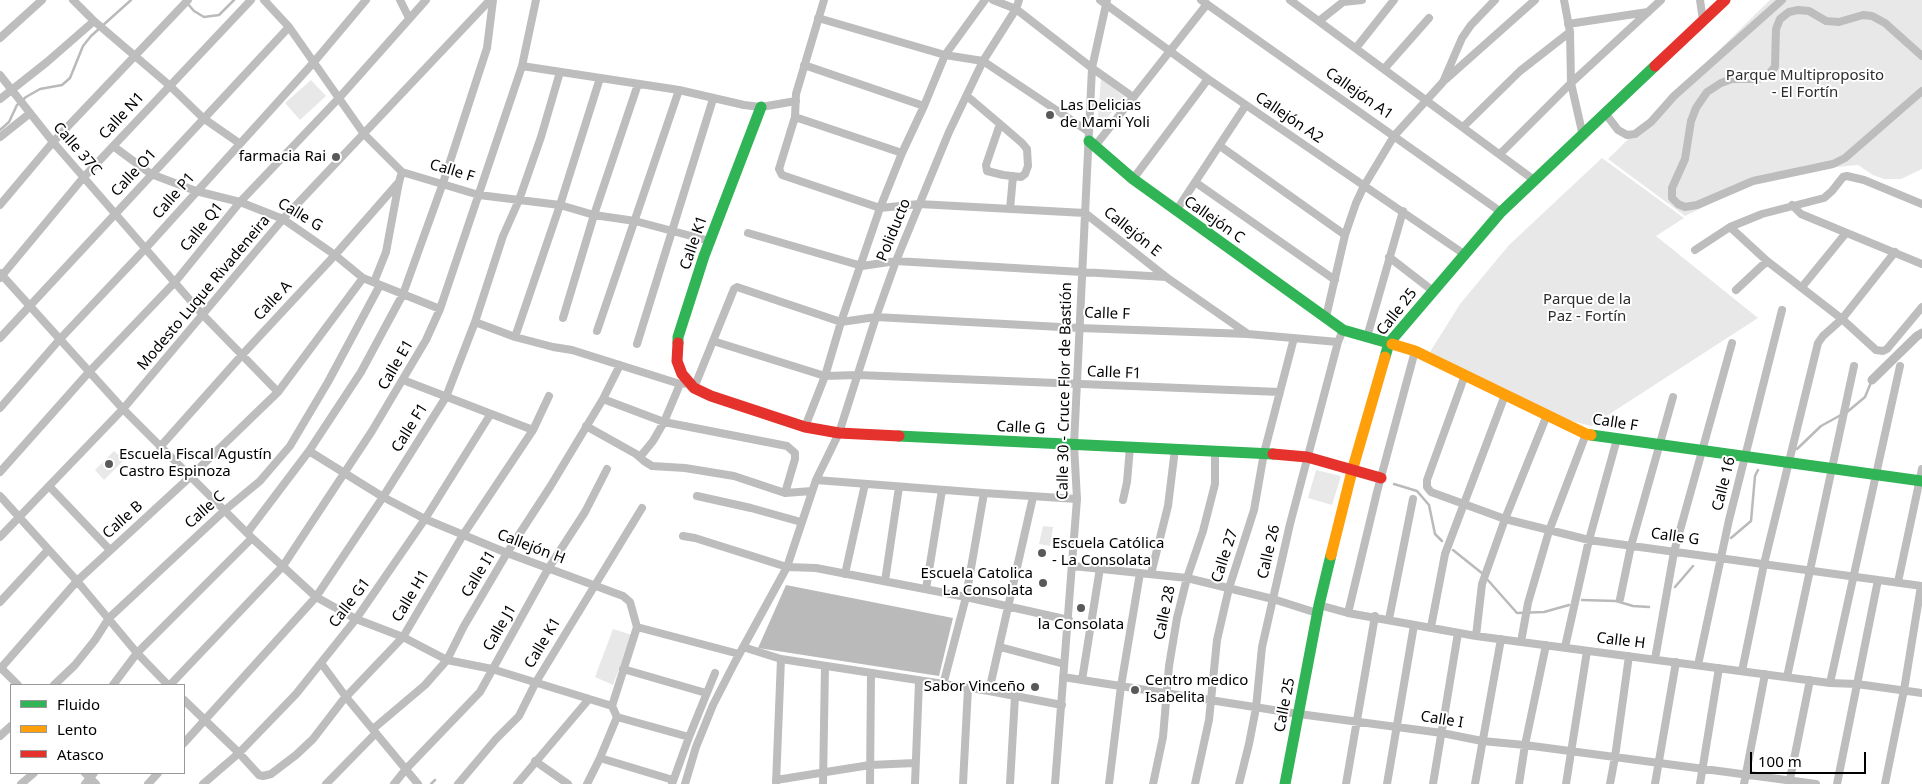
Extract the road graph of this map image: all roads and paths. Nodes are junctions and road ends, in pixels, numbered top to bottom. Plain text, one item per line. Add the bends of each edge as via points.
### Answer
1 (42, 0) edge
2 (73, 0) edge
3 (188, 0) edge
4 (251, 0) edge
5 (264, 0) edge
6 (366, 0) edge
7 (400, 0) edge
8 (426, 0) edge
9 (491, 0) edge
10 (536, 0) edge
11 (824, 0) edge
12 (985, 0) edge
13 (993, 0) edge
14 (1019, 0) edge
15 (1290, 0) edge
16 (1362, 0) edge
17 (1394, 0) edge
18 (1495, 0) edge
19 (1535, 0) edge
20 (1564, 0) edge
21 (1661, 0) edge
22 (1700, 0) edge
23 (1725, 0) edge
24 (1782, 0) edge
25 (1104, 2) edge
26 (1204, 2) edge
27 (1016, 9) junction
28 (1649, 12) junction
29 (410, 18) junction
30 (818, 18) junction
31 (1429, 18) dead end
32 (1703, 20) junction
33 (94, 21) junction
34 (1319, 21) junction
35 (289, 27) junction
36 (1569, 28) junction
37 (0, 38) edge
38 (1356, 48) junction
39 (1170, 51) junction
40 (945, 55) junction
41 (135, 56) junction
42 (1922, 56) edge
43 (983, 61) junction
44 (314, 62) junction
45 (804, 65) junction
46 (522, 66) junction
47 (1092, 68) junction
48 (1384, 69) junction
49 (560, 72) junction
50 (0, 75) edge
51 (600, 78) junction
52 (1208, 79) junction
53 (1442, 82) junction
54 (1571, 83) junction
55 (638, 84) junction
56 (169, 85) junction
57 (12, 90) junction
58 (679, 90) junction
59 (1922, 91) edge
60 (967, 96) junction
61 (1133, 97) junction
62 (339, 98) junction
63 (0, 99) edge
64 (713, 99) junction
65 (1426, 100) junction
66 (796, 101) junction
67 (1246, 105) junction
68 (924, 106) junction
69 (761, 107) junction
70 (1605, 113) junction
71 (29, 114) junction
72 (795, 117) junction
73 (203, 118) junction
74 (1000, 124) junction
75 (1463, 127) junction
76 (364, 134) junction
77 (1394, 136) junction
78 (1583, 136) junction
79 (0, 137) edge
80 (1091, 139) junction
81 (53, 142) junction
82 (239, 143) junction
83 (113, 146) junction
84 (1220, 146) junction
85 (902, 153) junction
86 (1500, 154) junction
87 (402, 172) junction
88 (152, 174) junction
89 (1013, 176) junction
90 (83, 178) junction
91 (1133, 179) junction
92 (1534, 180) junction
93 (398, 182) junction
94 (1195, 182) junction
95 (443, 183) junction
96 (1364, 186) junction
97 (196, 191) junction
98 (479, 195) junction
99 (519, 200) junction
100 (240, 202) junction
101 (919, 204) junction
102 (1922, 204) edge
103 (0, 205) edge
104 (560, 205) junction
105 (1792, 205) junction
106 (880, 208) junction
107 (1010, 209) junction
108 (1176, 211) junction
109 (1403, 211) junction
110 (1501, 212) junction
111 (1085, 213) junction
112 (115, 214) junction
113 (594, 215) junction
114 (283, 219) junction
115 (635, 221) junction
116 (1730, 227) junction
117 (672, 231) junction
118 (748, 233) dead end
119 (1846, 233) junction
120 (1345, 235) junction
121 (710, 241) junction
122 (146, 249) junction
123 (1695, 250) dead end
124 (1894, 252) junction
125 (1464, 254) junction
126 (335, 255) junction
127 (1389, 258) junction
128 (896, 261) junction
129 (1767, 261) junction
130 (1922, 264) edge
131 (862, 266) junction
132 (1082, 272) junction
133 (1, 275) edge
134 (1166, 277) junction
135 (363, 278) junction
136 (1335, 280) junction
137 (175, 282) junction
138 (377, 284) junction
139 (1802, 287) junction
140 (1736, 290) dead end
141 (1433, 291) junction
142 (403, 294) junction
143 (30, 306) junction
144 (440, 309) junction
145 (1782, 310) dead end
146 (1921, 310) edge
147 (203, 315) junction
148 (876, 317) junction
149 (563, 318) dead end
150 (1326, 318) junction
151 (1842, 319) junction
152 (475, 322) junction
153 (841, 322) junction
154 (1079, 328) junction
155 (1343, 330) junction
156 (597, 331) dead end
157 (1248, 334) junction
158 (515, 337) junction
159 (1367, 337) junction
160 (0, 338) edge
161 (1294, 338) junction
162 (60, 339) junction
163 (713, 342) junction
164 (1338, 342) junction
165 (1389, 343) junction
166 (1732, 343) dead end
167 (637, 344) dead end
168 (1415, 351) junction
169 (242, 355) junction
170 (620, 365) junction
171 (1854, 366) dead end
172 (1900, 366) dead end
173 (89, 372) junction
174 (858, 375) junction
175 (1465, 375) junction
176 (825, 376) junction
177 (403, 380) junction
178 (688, 385) junction
179 (1077, 385) junction
180 (278, 392) junction
181 (1280, 392) junction
182 (1505, 395) junction
183 (550, 396) dead end
184 (1673, 396) dead end
185 (446, 397) junction
186 (603, 399) junction
187 (0, 408) edge
188 (123, 409) junction
189 (490, 415) junction
190 (1547, 416) junction
191 (664, 422) junction
192 (586, 426) junction
193 (805, 427) junction
194 (533, 430) junction
195 (839, 433) junction
196 (1586, 434) junction
197 (1617, 439) junction
198 (1074, 445) junction
199 (1660, 445) junction
200 (160, 446) junction
201 (1130, 447) junction
202 (1175, 449) junction
203 (1216, 450) junction
204 (309, 451) junction
205 (1702, 451) junction
206 (1264, 453) junction
207 (1745, 456) junction
208 (640, 457) junction
209 (1307, 457) junction
210 (1788, 463) junction
211 (607, 469) dead end
212 (1833, 469) junction
213 (1922, 469) edge
214 (1352, 471) junction
215 (0, 472) edge
216 (344, 474) junction
217 (1876, 475) junction
218 (190, 477) junction
219 (1381, 478) junction
220 (816, 480) junction
221 (1921, 481) edge
222 (865, 484) junction
223 (49, 486) junction
224 (899, 486) junction
225 (942, 490) junction
226 (812, 491) junction
227 (785, 492) junction
228 (984, 493) junction
229 (0, 496) edge
230 (696, 496) dead end
231 (383, 497) junction
232 (1033, 497) junction
233 (1077, 499) junction
234 (1413, 499) dead end
235 (1123, 500) dead end
236 (1465, 503) junction
237 (642, 508) dead end
238 (225, 510) junction
239 (19, 517) junction
240 (425, 519) junction
241 (1505, 519) junction
242 (801, 522) junction
243 (1549, 531) junction
244 (249, 535) junction
245 (463, 535) junction
246 (683, 536) dead end
247 (0, 537) edge
248 (1589, 540) junction
249 (1631, 546) junction
250 (48, 550) junction
251 (110, 550) junction
252 (1674, 552) junction
253 (507, 553) junction
254 (1721, 558) junction
255 (1764, 564) junction
256 (283, 566) junction
257 (1072, 566) junction
258 (787, 567) junction
259 (1100, 568) junction
260 (548, 569) junction
261 (1810, 570) junction
262 (1140, 573) junction
263 (846, 574) junction
264 (1151, 574) junction
265 (1854, 576) junction
266 (1187, 578) junction
267 (1878, 580) junction
268 (77, 581) junction
269 (885, 582) junction
270 (1898, 582) junction
271 (595, 586) junction
272 (1922, 586) edge
273 (1229, 588) junction
274 (926, 589) junction
275 (966, 597) junction
276 (316, 598) junction
277 (1620, 598) dead end
278 (1273, 599) junction
279 (0, 602) edge
280 (1008, 606) junction
281 (1318, 609) junction
282 (1348, 613) junction
283 (1375, 616) junction
284 (109, 618) junction
285 (356, 619) junction
286 (1388, 619) junction
287 (1068, 620) junction
288 (1414, 625) junction
289 (637, 626) junction
290 (1431, 627) junction
291 (1458, 633) junction
292 (1476, 636) junction
293 (403, 637) junction
294 (1501, 639) junction
295 (1521, 642) junction
296 (1546, 645) junction
297 (1000, 647) junction
298 (1565, 647) junction
299 (741, 651) junction
300 (1588, 651) junction
301 (138, 653) junction
302 (1629, 656) junction
303 (781, 659) junction
304 (1655, 659) junction
305 (447, 660) junction
306 (1676, 662) junction
307 (321, 663) junction
308 (1064, 664) junction
309 (1698, 665) junction
310 (825, 666) junction
311 (1719, 668) junction
312 (1, 669) edge
313 (492, 669) junction
314 (623, 669) junction
315 (1742, 671) junction
316 (715, 673) dead end
317 (872, 673) junction
318 (1765, 674) junction
319 (1787, 677) junction
320 (1063, 678) junction
321 (1082, 680) junction
322 (1810, 680) junction
323 (918, 681) junction
324 (536, 682) junction
325 (1830, 683) junction
326 (17, 684) edge
327 (55, 684) edge
328 (114, 684) edge
329 (168, 684) edge
330 (170, 684) edge
331 (1857, 684) junction
332 (943, 685) junction
333 (1121, 686) junction
334 (968, 688) junction
335 (1904, 690) junction
336 (989, 691) junction
337 (706, 693) junction
338 (1922, 693) edge
339 (1166, 694) junction
340 (1015, 696) junction
341 (346, 697) junction
342 (590, 699) junction
343 (1211, 700) junction
344 (185, 701) edge
345 (1062, 705) junction
346 (612, 706) junction
347 (1256, 708) junction
348 (1298, 714) junction
349 (617, 716) junction
350 (204, 720) junction
351 (1356, 722) junction
352 (10, 727) edge
353 (1397, 728) junction
354 (375, 731) junction
355 (1442, 734) junction
356 (0, 736) edge
357 (689, 737) junction
358 (1482, 741) junction
359 (185, 742) edge
360 (1525, 745) junction
361 (1572, 751) junction
362 (239, 753) junction
363 (1615, 757) junction
364 (600, 758) junction
365 (535, 761) junction
366 (915, 763) junction
367 (1659, 763) junction
368 (870, 765) junction
369 (406, 769) junction
370 (1704, 769) junction
371 (824, 773) junction
372 (33, 774) edge
373 (157, 774) edge
374 (1746, 774) junction
375 (89, 777) edge
376 (672, 782) edge
377 (776, 782) edge
378 (1790, 782) edge
379 (21, 784) edge
380 (96, 784) edge
381 (148, 784) edge
382 (203, 784) edge
383 (326, 784) edge
384 (394, 784) edge
385 (418, 784) edge
386 (458, 784) edge
387 (517, 784) edge
388 (568, 784) edge
389 (587, 784) edge
390 (685, 784) edge
391 (824, 784) edge
392 (870, 784) edge
393 (915, 784) edge
394 (963, 784) edge
395 (1010, 784) edge
396 (1055, 784) edge
397 (1109, 784) edge
398 (1153, 784) edge
399 (1195, 784) edge
400 (1239, 784) edge
401 (1285, 784) edge
402 (1346, 784) edge
403 (1387, 784) edge
404 (1433, 784) edge
405 (1475, 784) edge
406 (1519, 784) edge
407 (1566, 784) edge
408 (1610, 784) edge
409 (1655, 784) edge
410 (1700, 784) edge
411 (1744, 784) edge
412 (1816, 784) edge
413 (1837, 784) edge
414 (1884, 784) edge

1 - 37 street
2 - 33 street
3 - 41 street
4 - 56 street, Calle N1
5 - 35 street, Calle F
6 - 44 street, Calle P1
7 - 29 street
8 - 29 street, Calle Q1
9 - 76 street, Modesto Luque Rivadeneira
9 - 95 street via 487,48
10 - 46 street, Calle E1
11 - 30 street
12 - 40 street, Poliducto
13 - 27 street
14 - 27 street, Poliducto
15 - 34 street
16 - 34 street via 1343,2
17 - 38 street
18 - 53 street via 1462,38
19 - 53 street
20 - 36 street
21 - 28 street
22 - 32 street
23 - 32 street, Calle 25
24 - 70 street via 1636,134 1627,135 1618,130
25 - 39 street, Callejón A2
25 - 47 street, Calle 30 - Cruce Flor de Bastión
26 - 39 street
26 - 77 street, Callejón A1
27 - 43 street, Poliducto
27 - 47 street
28 - 36 street
28 - 54 street
29 - 62 street, Calle Q1
30 - 40 street
30 - 45 street
31 - 48 street
32 - 70 street, Calle 25
33 - 41 street
33 - 57 street
34 - 38 street
35 - 44 street, Calle F
35 - 73 street, Calle O1
36 - 54 street
36 - 75 street
38 - 48 street
39 - 52 street, Callejón A2
39 - 61 street
40 - 43 street
40 - 68 street, Poliducto
41 - 56 street
41 - 81 street
42 - 59 street via 1885,23 1872,16 1863,15 1839,22 1826,21 1810,11 1789,12 1780,19 1776,28 1775,67 1768,75 1721,83 1707,92 1696,108 1685,159 1672,188 1672,198 1685,207 1753,182 1833,164 1845,158
43 - 60 street, Poliducto
43 - 80 street, Callejón C
44 - 62 street, Calle F
44 - 82 street, Calle P1
45 - 66 street
45 - 68 street
46 - 49 street
46 - 98 street, Calle E1
47 - 61 street
47 - 80 street, Calle 30 - Cruce Flor de Bastión
48 - 65 street
49 - 51 street
49 - 99 street, Calle F1
50 - 57 street, Calle 37C
51 - 55 street
51 - 104 street
52 - 67 street, Callejón A2
52 - 91 street
53 - 65 street
54 - 78 street
54 - 86 street
55 - 58 street
55 - 113 street
56 - 73 street
56 - 83 street, Calle N1
57 - 63 street
57 - 71 street, Calle 37C
58 - 64 street
58 - 115 street
60 - 74 street
60 - 101 street, Poliducto
61 - 80 street
62 - 76 street, Calle F
62 - 100 street, Calle Q1
64 - 69 street
64 - 117 street
65 - 75 street
65 - 77 street
66 - 69 street
66 - 72 street
67 - 84 street
67 - 96 street, Callejón A2
68 - 85 street, Poliducto
69 - 121 street, Calle K1
70 - 78 street, Calle 25
71 - 79 street
71 - 81 street, Calle 37C
72 - 85 street
72 - 106 street via 779,172
73 - 82 street
73 - 88 street, Calle O1
74 - 89 street via 986,168 990,173
74 - 89 street via 1027,148 1026,174
75 - 86 street
76 - 87 street, Calle F
76 - 114 street, Modesto Luque Rivadeneira
77 - 96 street
77 - 110 street, Callejón A1
78 - 92 street, Calle 25
80 - 91 street, Callejón C
80 - 111 street, Calle 30 - Cruce Flor de Bastión
81 - 90 street, Calle 37C
81 - 103 street
82 - 97 street, Calle P1
83 - 88 street, Calle G
83 - 90 street, Calle N1
84 - 94 street
84 - 120 street
85 - 106 street, Poliducto
86 - 92 street
87 - 93 street, Calle A
87 - 95 street, Calle F
88 - 97 street, Calle G
88 - 112 street, Calle O1
89 - 107 street
90 - 112 street, Calle 37C
90 - 133 street, Calle N1
91 - 108 street, Callejón C
92 - 110 street, Calle 25
93 - 126 street, Calle A
93 - 138 street, Calle C
94 - 108 street
94 - 136 street
95 - 98 street, Calle F
95 - 142 street
96 - 109 street, Callejón A2
96 - 120 street
97 - 100 street, Calle G
97 - 122 street, Calle P1
98 - 99 street, Calle F
98 - 144 street, Calle E1
99 - 104 street, Calle F
99 - 152 street, Calle F1 via 503,236
100 - 114 street, Calle G
100 - 137 street, Calle Q1
101 - 106 street, Callejón E
101 - 107 street, Callejón E
101 - 128 street, Poliducto
102 - 105 street via 1848,176 1824,198
104 - 113 street, Calle F
104 - 158 street
105 - 116 street
105 - 119 street via 1801,214
106 - 131 street, Poliducto
107 - 111 street, Callejón E
108 - 150 street, Callejón C
109 - 125 street, Callejón A2
109 - 127 street
110 - 125 street, Calle 25
111 - 132 street, Calle 30 - Cruce Flor de Bastión
111 - 134 street, Callejón E
112 - 122 street, Calle 37C
112 - 143 street, Calle O1
113 - 115 street, Calle F
113 - 149 street
114 - 126 street, Calle G
114 - 147 street, Modesto Luque Rivadeneira
115 - 117 street, Calle F
115 - 156 street
116 - 123 street
116 - 129 street
117 - 121 street, Calle F
117 - 167 street
118 - 131 street
119 - 124 street
119 - 139 street
120 - 136 street
121 - 178 street, Calle K1 via 678,337 676,361
122 - 137 street, Calle 37C
122 - 162 street, Calle P1
124 - 130 street
124 - 151 street
125 - 141 street, Calle 25
126 - 135 street, Calle G
126 - 169 street, Calle A
127 - 141 street
127 - 159 street
128 - 131 street
128 - 132 street
128 - 148 street, Poliducto
129 - 139 street
129 - 140 street
131 - 153 street, Poliducto
132 - 134 street
132 - 154 street, Calle 30 - Cruce Flor de Bastión
133 - 143 street
134 - 157 street, Callejón E
135 - 138 street, Calle G
135 - 180 street, Calle B
136 - 150 street
137 - 147 street, Calle 37C
137 - 173 street, Calle Q1
138 - 142 street, Calle G
138 - 238 street, Calle C via 328,382 290,446 260,481
139 - 151 street
141 - 165 street, Calle 25
142 - 144 street, Calle G
142 - 204 street via 361,372
143 - 160 street, Calle O1
143 - 162 street
144 - 177 street, Calle E1
145 - 207 street, Calle 16
146 - 151 street via 1883,351 1876,350
147 - 169 street, Calle 37C
147 - 188 street, Modesto Luque Rivadeneira
148 - 153 street, Calle F
148 - 154 street, Calle F
148 - 174 street, Poliducto
150 - 155 street, Calle F
151 - 210 street via 1818,343
152 - 158 street, Calle G
152 - 185 street, Calle F1
153 - 163 street via 737,287
153 - 176 street, Poliducto
154 - 157 street, Calle F
154 - 179 street, Calle 30 - Cruce Flor de Bastión
155 - 159 street, Calle F
155 - 164 street, Calle 26
157 - 161 street, Calle F
158 - 170 street, Calle G
159 - 165 street, Calle F
161 - 164 street, Calle F
161 - 181 street, Calle 27
162 - 173 street
162 - 187 street, Calle P1
163 - 176 street, Calle F1
163 - 178 street
164 - 209 street, Calle 26
165 - 168 street, Calle F
165 - 214 street, Calle 25
166 - 205 street
168 - 175 street, Calle F
168 - 219 street
169 - 180 street, Calle 37C
169 - 200 street, Calle A
170 - 178 street, Calle G
170 - 186 street, Calle I1
171 - 212 street
172 - 217 street
173 - 188 street
173 - 215 street, Calle Q1
174 - 176 street, Calle F1
174 - 179 street, Calle F1
174 - 195 street, Poliducto
175 - 182 street, Calle F
175 - 236 street, Calle G via 1426,480 1431,492
176 - 193 street, Poliducto
177 - 185 street
177 - 216 street, Calle E1
178 - 191 street
178 - 193 street, Calle G via 711,396
179 - 181 street, Calle F1
179 - 198 street, Calle 30 - Cruce Flor de Bastión
180 - 218 street, Calle B
181 - 206 street, Calle 27
182 - 190 street, Calle F
182 - 236 street
183 - 194 street, Calle H1
184 - 199 street
185 - 189 street
185 - 231 street, Calle F1
186 - 191 street
186 - 192 street, Calle I1
188 - 200 street
188 - 223 street, Modesto Luque Rivadeneira
189 - 194 street
189 - 240 street, Calle G1
190 - 196 street, Calle F
190 - 241 street
191 - 208 street
191 - 227 street via 787,446 795,453
192 - 208 street
192 - 253 street, Calle I1
193 - 195 street, Calle G
194 - 245 street, Calle H1
195 - 198 street, Calle G
195 - 220 street, Poliducto
196 - 197 street, Calle F
196 - 243 street
197 - 199 street, Calle F
197 - 248 street
198 - 201 street, Calle G
198 - 233 street, Calle 30 - Cruce Flor de Bastión
199 - 205 street, Calle F
199 - 249 street
200 - 218 street
201 - 202 street, Calle G
201 - 235 street
202 - 203 street, Calle G
202 - 264 street via 1168,506
203 - 206 street, Calle G
203 - 266 street, Calle 28 via 1215,484
204 - 216 street, Callejón H
204 - 244 street
205 - 207 street, Calle F
205 - 252 street
206 - 209 street, Calle G
206 - 273 street, Calle 27 via 1254,510
207 - 210 street, Calle F
207 - 254 street, Calle 16
208 - 227 street via 656,467 734,476
209 - 214 street, Calle G
209 - 278 street, Calle 26
210 - 212 street, Calle F
210 - 255 street
211 - 260 street, Calle J1 via 585,512
212 - 217 street, Calle F
212 - 261 street
213 - 221 street
214 - 219 street, Calle G
214 - 281 street, Calle 25
216 - 231 street, Callejón H
216 - 256 street, Calle E1
217 - 221 street, Calle F
217 - 265 street
218 - 238 street
218 - 251 street, Calle B
219 - 282 street
220 - 222 street
220 - 226 street, Poliducto
221 - 270 street
222 - 224 street
222 - 263 street
223 - 239 street, Modesto Luque Rivadeneira
223 - 251 street
224 - 225 street
224 - 269 street
225 - 228 street
225 - 274 street
226 - 227 street
226 - 242 street, Poliducto
228 - 232 street
228 - 275 street
229 - 239 street
230 - 242 street
231 - 240 street, Callejón H
231 - 276 street, Calle F1
232 - 233 street
232 - 280 street
233 - 257 street, Calle 30 - Cruce Flor de Bastión
234 - 286 street
236 - 241 street, Calle G
236 - 290 street via 1445,554
237 - 271 street, Calle K1
238 - 244 street
238 - 284 street, Calle C
239 - 247 street, Modesto Luque Rivadeneira
239 - 250 street
240 - 245 street, Callejón H
240 - 285 street, Calle G1
241 - 243 street, Calle G
241 - 292 street via 1482,584
242 - 258 street, Poliducto
243 - 248 street, Calle G
243 - 295 street via 1528,603
244 - 256 street
244 - 301 street
245 - 253 street, Callejón H
245 - 293 street, Calle H1
246 - 258 street
248 - 249 street, Calle G
248 - 298 street
249 - 252 street, Calle G
249 - 277 street
250 - 268 street
250 - 279 street
251 - 268 street, Calle B
252 - 254 street, Calle G
252 - 304 street
253 - 260 street, Callejón H
253 - 305 street, Calle I1
254 - 255 street, Calle G
254 - 309 street, Calle 16
255 - 261 street, Calle G
255 - 315 street
256 - 276 street
256 - 330 street, Calle E1
257 - 259 street, Calle H
257 - 287 street, Calle 30 - Cruce Flor de Bastión
258 - 263 street
258 - 299 street, Poliducto
259 - 262 street, Calle H
259 - 321 street
260 - 271 street, Callejón H
260 - 313 street, Calle J1
261 - 265 street, Calle G
261 - 319 street
262 - 264 street, Calle H
262 - 333 street
263 - 269 street
264 - 266 street, Calle H
265 - 267 street, Calle G
265 - 325 street
266 - 273 street, Calle H
266 - 339 street, Calle 28
267 - 270 street, Calle G
267 - 331 street
268 - 284 street
268 - 312 street, Calle B
269 - 274 street
270 - 272 street, Calle G
271 - 289 street, Callejón H via 623,596 630,602
271 - 324 street, Calle K1
272 - 335 street
273 - 278 street, Calle H
273 - 343 street, Calle 27 via 1216,640
274 - 275 street
275 - 280 street
275 - 332 street
276 - 285 street
276 - 350 street, Calle F1
278 - 281 street, Calle H
278 - 347 street, Calle 26 via 1262,647
280 - 287 street
280 - 297 street
281 - 282 street, Calle H
281 - 348 street, Calle 25
282 - 283 street, Calle H
283 - 286 street, Calle H
283 - 351 street
284 - 301 street
284 - 327 street, Calle C via 80,659
285 - 293 street
285 - 307 street, Calle G1
286 - 288 street, Calle H
287 - 308 street, Calle 30 - Cruce Flor de Bastión
288 - 290 street, Calle H
288 - 353 street
289 - 299 street
289 - 314 street
290 - 291 street, Calle H
291 - 292 street, Calle H
291 - 355 street
292 - 294 street, Calle H
293 - 305 street
293 - 341 street, Calle H1
294 - 295 street, Calle H
294 - 358 street
295 - 296 street, Calle H
296 - 298 street, Calle H
296 - 360 street
297 - 308 street
297 - 336 street
298 - 300 street, Calle H
299 - 303 street
299 - 390 street, Poliducto via 713,705
300 - 302 street, Calle H
300 - 361 street
301 - 328 street
301 - 329 street
302 - 304 street, Calle H
302 - 363 street
303 - 310 street
303 - 377 street
304 - 306 street, Calle H
305 - 313 street
305 - 354 street, Calle I1
306 - 309 street, Calle H
306 - 367 street
307 - 341 street
307 - 362 street, Calle G1
308 - 320 street, Calle 30 - Cruce Flor de Bastión
309 - 311 street, Calle H
310 - 317 street
310 - 371 street
311 - 315 street, Calle H
311 - 370 street
312 - 326 street
313 - 324 street
313 - 369 street, Calle J1 via 480,692
314 - 337 street
314 - 346 street
315 - 318 street, Calle H
316 - 337 street
317 - 323 street
317 - 368 street
318 - 319 street, Calle H
318 - 374 street
319 - 322 street, Calle H
320 - 321 street, Calle I
320 - 345 street, Calle 30 - Cruce Flor de Bastión
321 - 333 street, Calle I
322 - 325 street, Calle H
322 - 378 street
323 - 332 street
323 - 366 street
324 - 342 street
324 - 386 street, Calle K1 via 519,716
325 - 331 street, Calle H
331 - 335 street, Calle H
331 - 413 street
332 - 334 street
333 - 339 street, Calle I
333 - 397 street
334 - 336 street
334 - 394 street
335 - 338 street, Calle H
335 - 414 street
336 - 340 street
337 - 357 street
339 - 343 street, Calle I
339 - 398 street, Calle 28 via 1163,737
340 - 345 street
340 - 395 street
341 - 354 street
341 - 362 street, Calle H1 via 313,739 271,774 259,775
342 - 346 street
342 - 365 street
343 - 347 street, Calle I
343 - 399 street, Calle 27
344 - 350 street
345 - 396 street, Calle 30 - Cruce Flor de Bastión
346 - 349 street
347 - 348 street, Calle I
347 - 400 street, Calle 26
348 - 351 street, Calle I
348 - 401 street, Calle 25
349 - 357 street
349 - 364 street
350 - 359 street, Calle F1
350 - 362 street
351 - 353 street, Calle I
351 - 402 street
352 - 356 street
353 - 355 street, Calle I
353 - 403 street
354 - 369 street
354 - 383 street, Calle I1
355 - 358 street, Calle I
355 - 404 street
357 - 376 street
358 - 360 street, Calle I
358 - 405 street
360 - 361 street, Calle I
360 - 406 street
361 - 363 street, Calle I
361 - 407 street
362 - 382 street, Calle G1
363 - 367 street, Calle I
363 - 408 street
364 - 376 street
364 - 389 street
365 - 387 street
365 - 388 street
366 - 368 street
366 - 393 street
367 - 370 street, Calle I
367 - 409 street
368 - 371 street
368 - 392 street
369 - 384 street, Calle J1
369 - 385 street
370 - 374 street, Calle I
370 - 410 street
371 - 377 street
371 - 391 street
372 - 379 street
373 - 381 street
374 - 378 street, Calle I
374 - 411 street
375 - 380 street
378 - 412 street, Calle I

